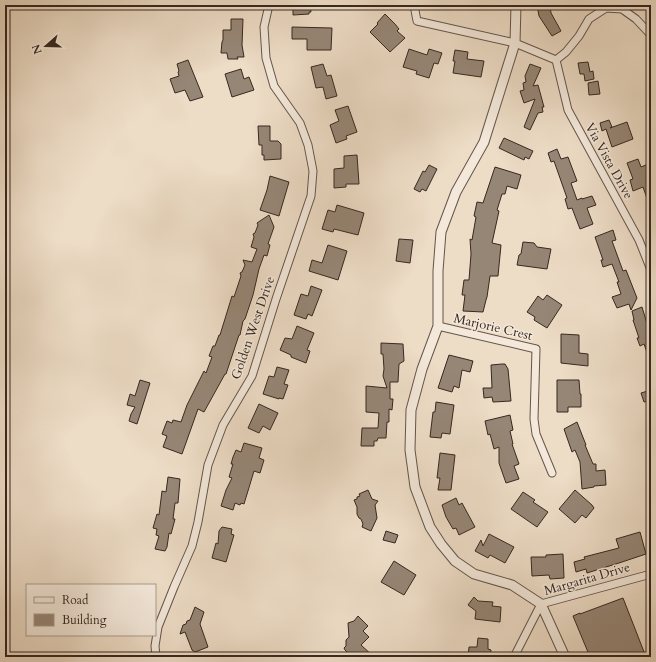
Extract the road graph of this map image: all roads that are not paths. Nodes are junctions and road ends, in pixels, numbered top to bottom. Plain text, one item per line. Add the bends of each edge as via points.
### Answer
1 (269, 5) edge
2 (414, 5) edge
3 (516, 5) edge
4 (649, 30) edge
5 (515, 43) junction
6 (556, 60) junction
7 (651, 270) edge
8 (438, 326) junction
9 (552, 473) dead end
10 (651, 574) edge
11 (541, 604) junction
12 (156, 657) edge
13 (514, 657) edge
14 (565, 657) edge

1 - 12 street, Golden West Drive via 264,28 266,58 274,86 300,122 308,145 313,171 311,196 252,376 222,425 208,465 192,546 158,627
2 - 5 street via 417,21
3 - 5 street
4 - 6 street via 622,9 606,8 589,19 579,36
5 - 6 street
5 - 8 street via 484,142 456,192 441,232
6 - 7 street, Via Vista Drive via 568,110 639,240
8 - 9 street, Marjorie Crest via 536,350 536,434
8 - 11 street via 422,369 411,410 410,450 414,487 430,527 455,561 474,574 512,585
10 - 11 street, Margarita Drive
11 - 13 street, Margarita Drive
11 - 14 street

